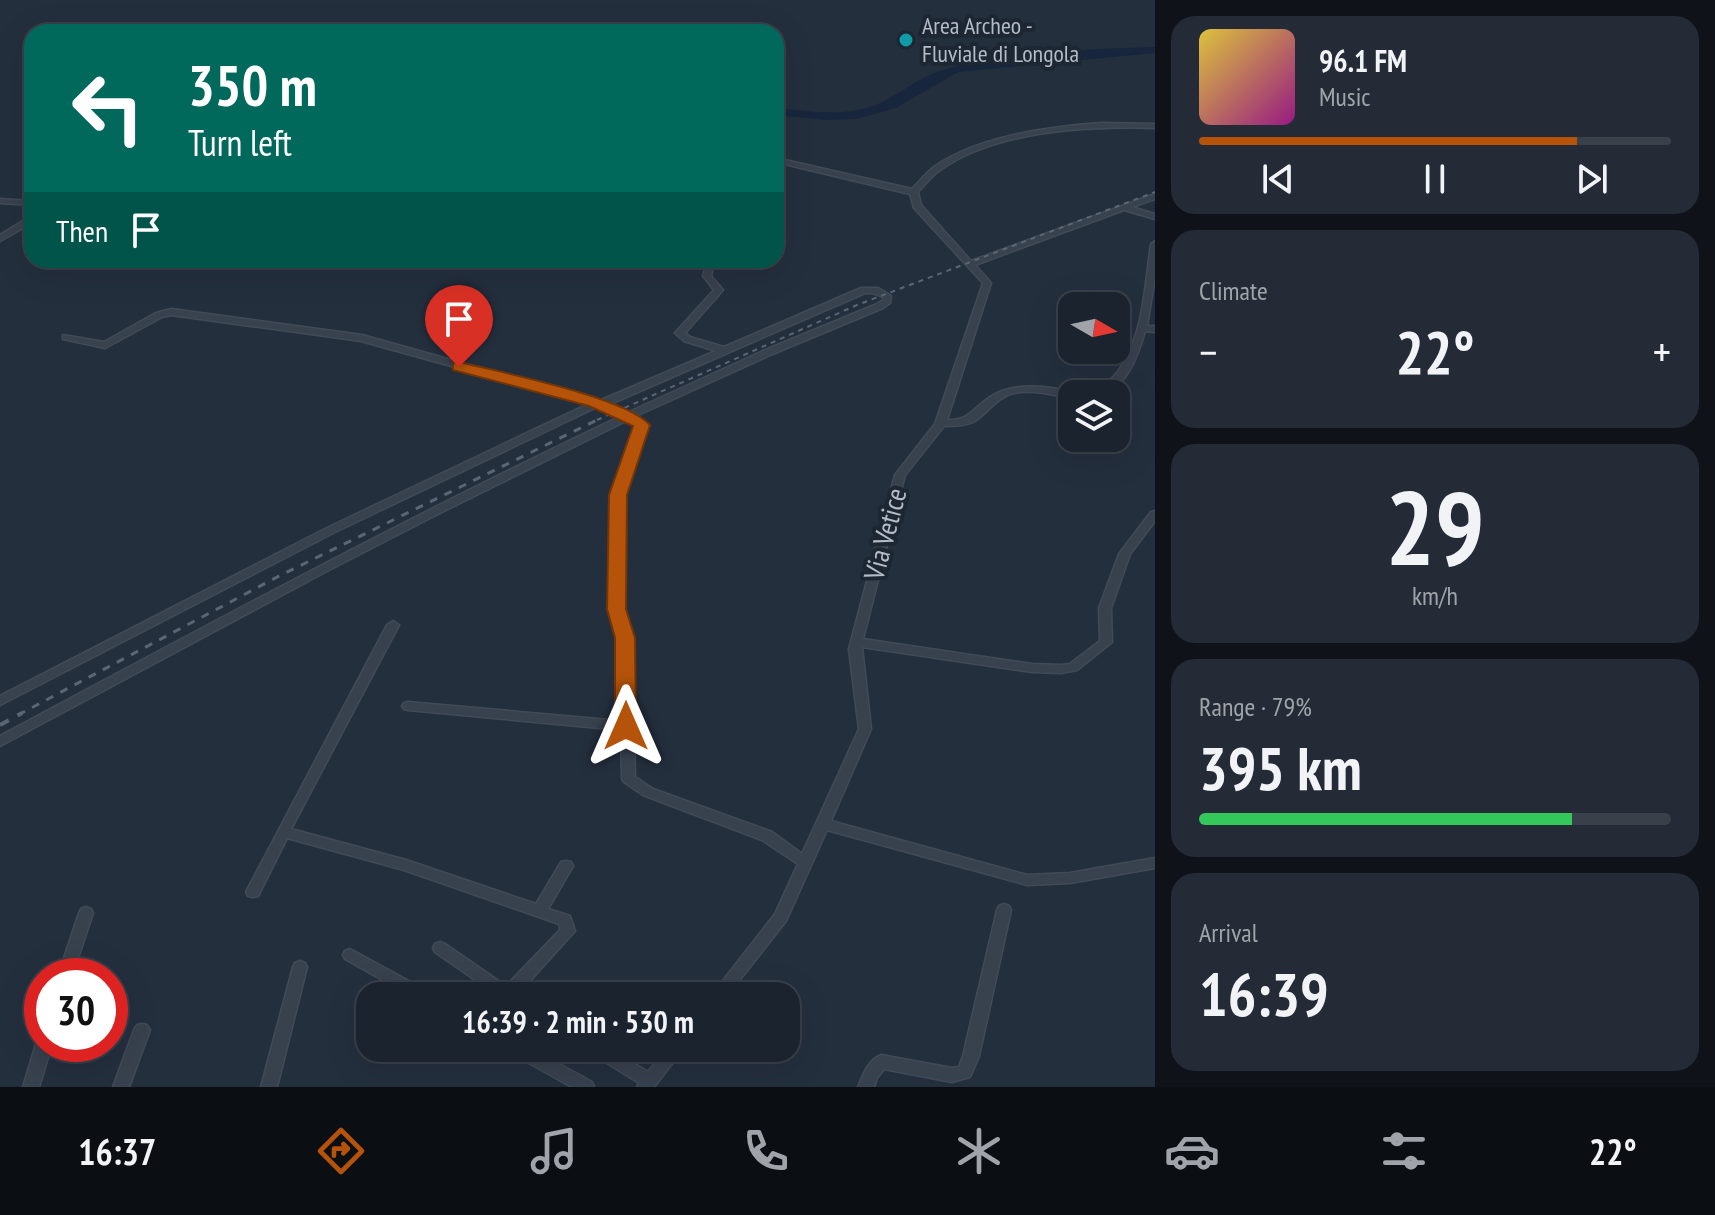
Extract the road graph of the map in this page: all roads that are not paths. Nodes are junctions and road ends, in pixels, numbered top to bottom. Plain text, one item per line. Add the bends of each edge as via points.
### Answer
1 (1155, 126) edge
2 (784, 162) edge
3 (914, 192) junction
4 (1155, 196) edge
5 (0, 201) edge
6 (24, 202) edge
7 (1122, 207) junction
8 (1155, 217) edge
9 (24, 224) edge
10 (0, 239) edge
11 (1155, 244) edge
12 (970, 264) junction
13 (709, 268) edge
14 (1142, 328) junction
15 (1155, 329) edge
16 (66, 337) dead end
17 (724, 350) junction
18 (1116, 380) edge
19 (1058, 394) edge
20 (598, 404) junction
21 (629, 416) junction
22 (941, 423) junction
23 (1155, 514) edge
24 (393, 625) dead end
25 (856, 642) junction
26 (0, 701) edge
27 (408, 706) dead end
28 (626, 726) junction
29 (0, 742) edge
30 (824, 824) junction
31 (283, 832) junction
32 (806, 863) junction
33 (1155, 863) edge
34 (566, 866) dead end
35 (253, 892) dead end
36 (540, 910) junction
37 (1004, 910) dead end
38 (86, 913) dead end
39 (440, 948) dead end
40 (350, 955) dead end
41 (71, 958) edge
42 (300, 967) dead end
43 (399, 982) edge
44 (489, 982) edge
45 (520, 982) edge
46 (729, 982) edge
47 (142, 1030) dead end
48 (39, 1062) edge
49 (541, 1062) edge
50 (616, 1062) edge
51 (665, 1062) edge
52 (648, 1084) edge
53 (31, 1087) edge
54 (121, 1087) edge
55 (269, 1087) edge
56 (586, 1087) edge
57 (866, 1087) edge

1 - 3 street via 1109,123 1048,130 984,147 939,167
2 - 3 street
3 - 12 street, Via Vetice via 917,206
4 - 7 street
5 - 6 street
7 - 8 street
7 - 12 street
9 - 10 street
11 - 14 street
12 - 22 street, Via Vetice via 987,283
13 - 17 street via 707,276 719,290 680,333
14 - 15 street
14 - 18 street via 1124,373
16 - 20 street via 105,345 164,313 226,317 362,338
17 - 20 street
17 - 21 street via 864,290 887,296 880,306
19 - 22 street via 1011,391 972,420
20 - 21 street
20 - 26 street via 331,530
21 - 28 street via 642,425 618,495 616,609 625,638
21 - 29 street via 295,582
22 - 25 street, Via Vetice via 900,475
23 - 25 street via 1125,554 1105,608 1106,642 1073,667 1032,668
24 - 31 street
25 - 30 street, Via Vetice via 865,729
27 - 28 street
28 - 32 street via 629,779 648,792 767,836
30 - 32 street, Via Vetice
30 - 33 street via 1027,880
31 - 35 street
31 - 36 street via 406,865
32 - 46 street, Via Vetice via 781,917
34 - 36 street
36 - 45 street via 565,920 568,931
37 - 57 street via 964,1072 952,1075 881,1062
38 - 41 street
39 - 44 street
40 - 43 street
42 - 55 street
47 - 54 street
48 - 53 street
49 - 56 street
50 - 52 street
51 - 52 street

